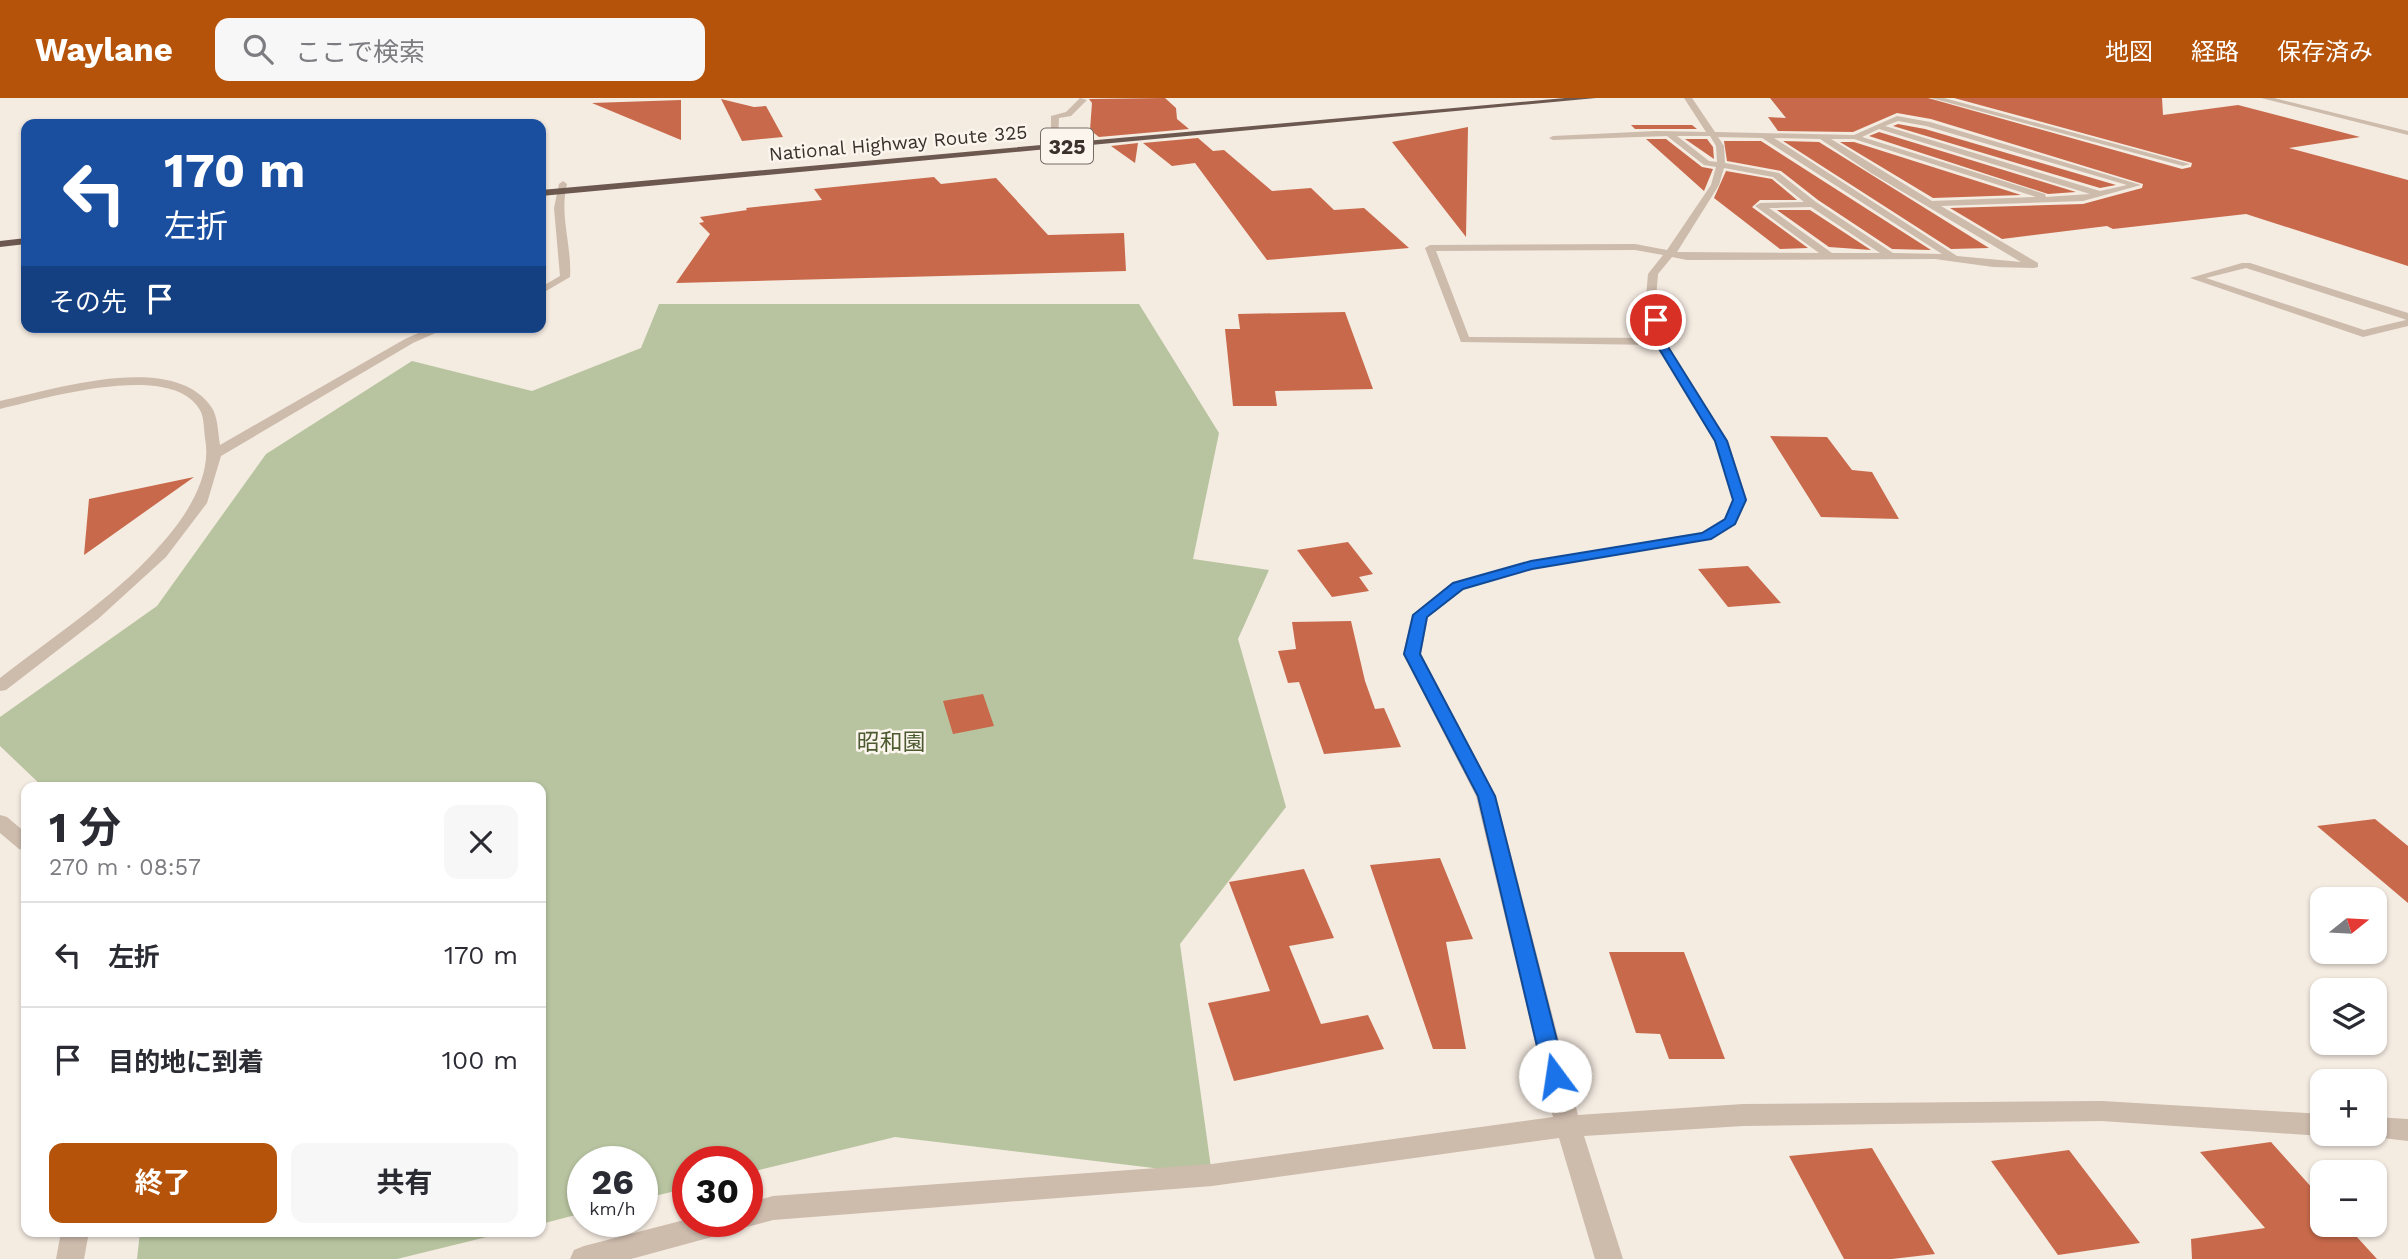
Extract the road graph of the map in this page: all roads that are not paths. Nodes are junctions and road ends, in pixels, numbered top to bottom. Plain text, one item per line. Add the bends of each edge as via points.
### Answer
1 (1518, 98) edge
2 (1592, 98) edge
3 (1688, 98) edge
4 (1936, 98) edge
5 (2265, 98) edge
6 (1083, 100) dead end
7 (1876, 126) junction
8 (2408, 133) edge
9 (1670, 134) junction
10 (1713, 134) junction
11 (1764, 135) junction
12 (1855, 136) junction
13 (1823, 137) junction
14 (1553, 138) dead end
15 (1054, 140) junction
16 (2186, 164) dead end
17 (1721, 165) junction
18 (546, 186) edge
19 (562, 187) junction
20 (546, 192) edge
21 (2101, 194) junction
22 (2052, 199) junction
23 (1813, 204) junction
24 (1933, 204) junction
25 (21, 233) edge
26 (0, 235) edge
27 (21, 242) edge
28 (0, 244) edge
29 (1670, 253) junction
30 (1829, 256) junction
31 (1891, 256) junction
32 (1957, 259) junction
33 (546, 287) edge
34 (2408, 317) edge
35 (2408, 323) edge
36 (428, 333) edge
37 (1660, 342) junction
38 (0, 405) edge
39 (215, 454) junction
40 (0, 686) edge
41 (0, 822) edge
42 (21, 840) edge
43 (2310, 1124) edge
44 (1568, 1126) junction
45 (2387, 1129) edge
46 (2408, 1130) edge
47 (763, 1211) edge
48 (672, 1236) edge
49 (74, 1237) edge
50 (70, 1259) edge
51 (584, 1259) edge
52 (1609, 1259) edge

1 - 15 highway, National Highway Route 325 / 325
2 - 19 highway, National Highway Route 325 / 325
3 - 10 street
4 - 16 street
5 - 8 street
6 - 15 street via 1068,114 1055,117
7 - 12 street
7 - 21 street
7 - 21 street via 1897,118 1927,124 2137,186
9 - 10 street
9 - 14 street
9 - 17 street via 1707,163
10 - 11 street
10 - 17 street via 1720,146
11 - 13 street
11 - 32 street
12 - 13 street
12 - 22 street
13 - 24 street
15 - 19 highway, National Highway Route 325 / 325
17 - 23 street via 1776,176
17 - 29 street via 1715,186
18 - 19 highway, National Highway Route 325 / 325
19 - 20 highway, National Highway Route 325 / 325
19 - 33 street via 557,212 565,277
21 - 22 street
22 - 24 street
23 - 30 street via 1760,206
23 - 31 street
24 - 32 street via 2034,265
25 - 26 highway
27 - 28 highway
29 - 30 street via 1687,257
29 - 37 street via 1653,274 1651,298
29 - 37 street via 1635,247 1430,248 1465,340
30 - 31 street
31 - 32 street
34 - 35 street via 2246,265 2195,278 2363,334
36 - 39 street
37 - 44 street via 1721,441 1740,500 1730,522 1706,536 1531,565 1458,586 1420,615 1412,654 1486,796
38 - 39 street via 99,384 147,380 184,389 207,410
39 - 40 street via 200,503 161,554 92,616
41 - 42 street
43 - 44 street via 2102,1111 1743,1115
44 - 47 street via 1212,1175
44 - 52 street
45 - 46 street
48 - 51 street
49 - 50 street

